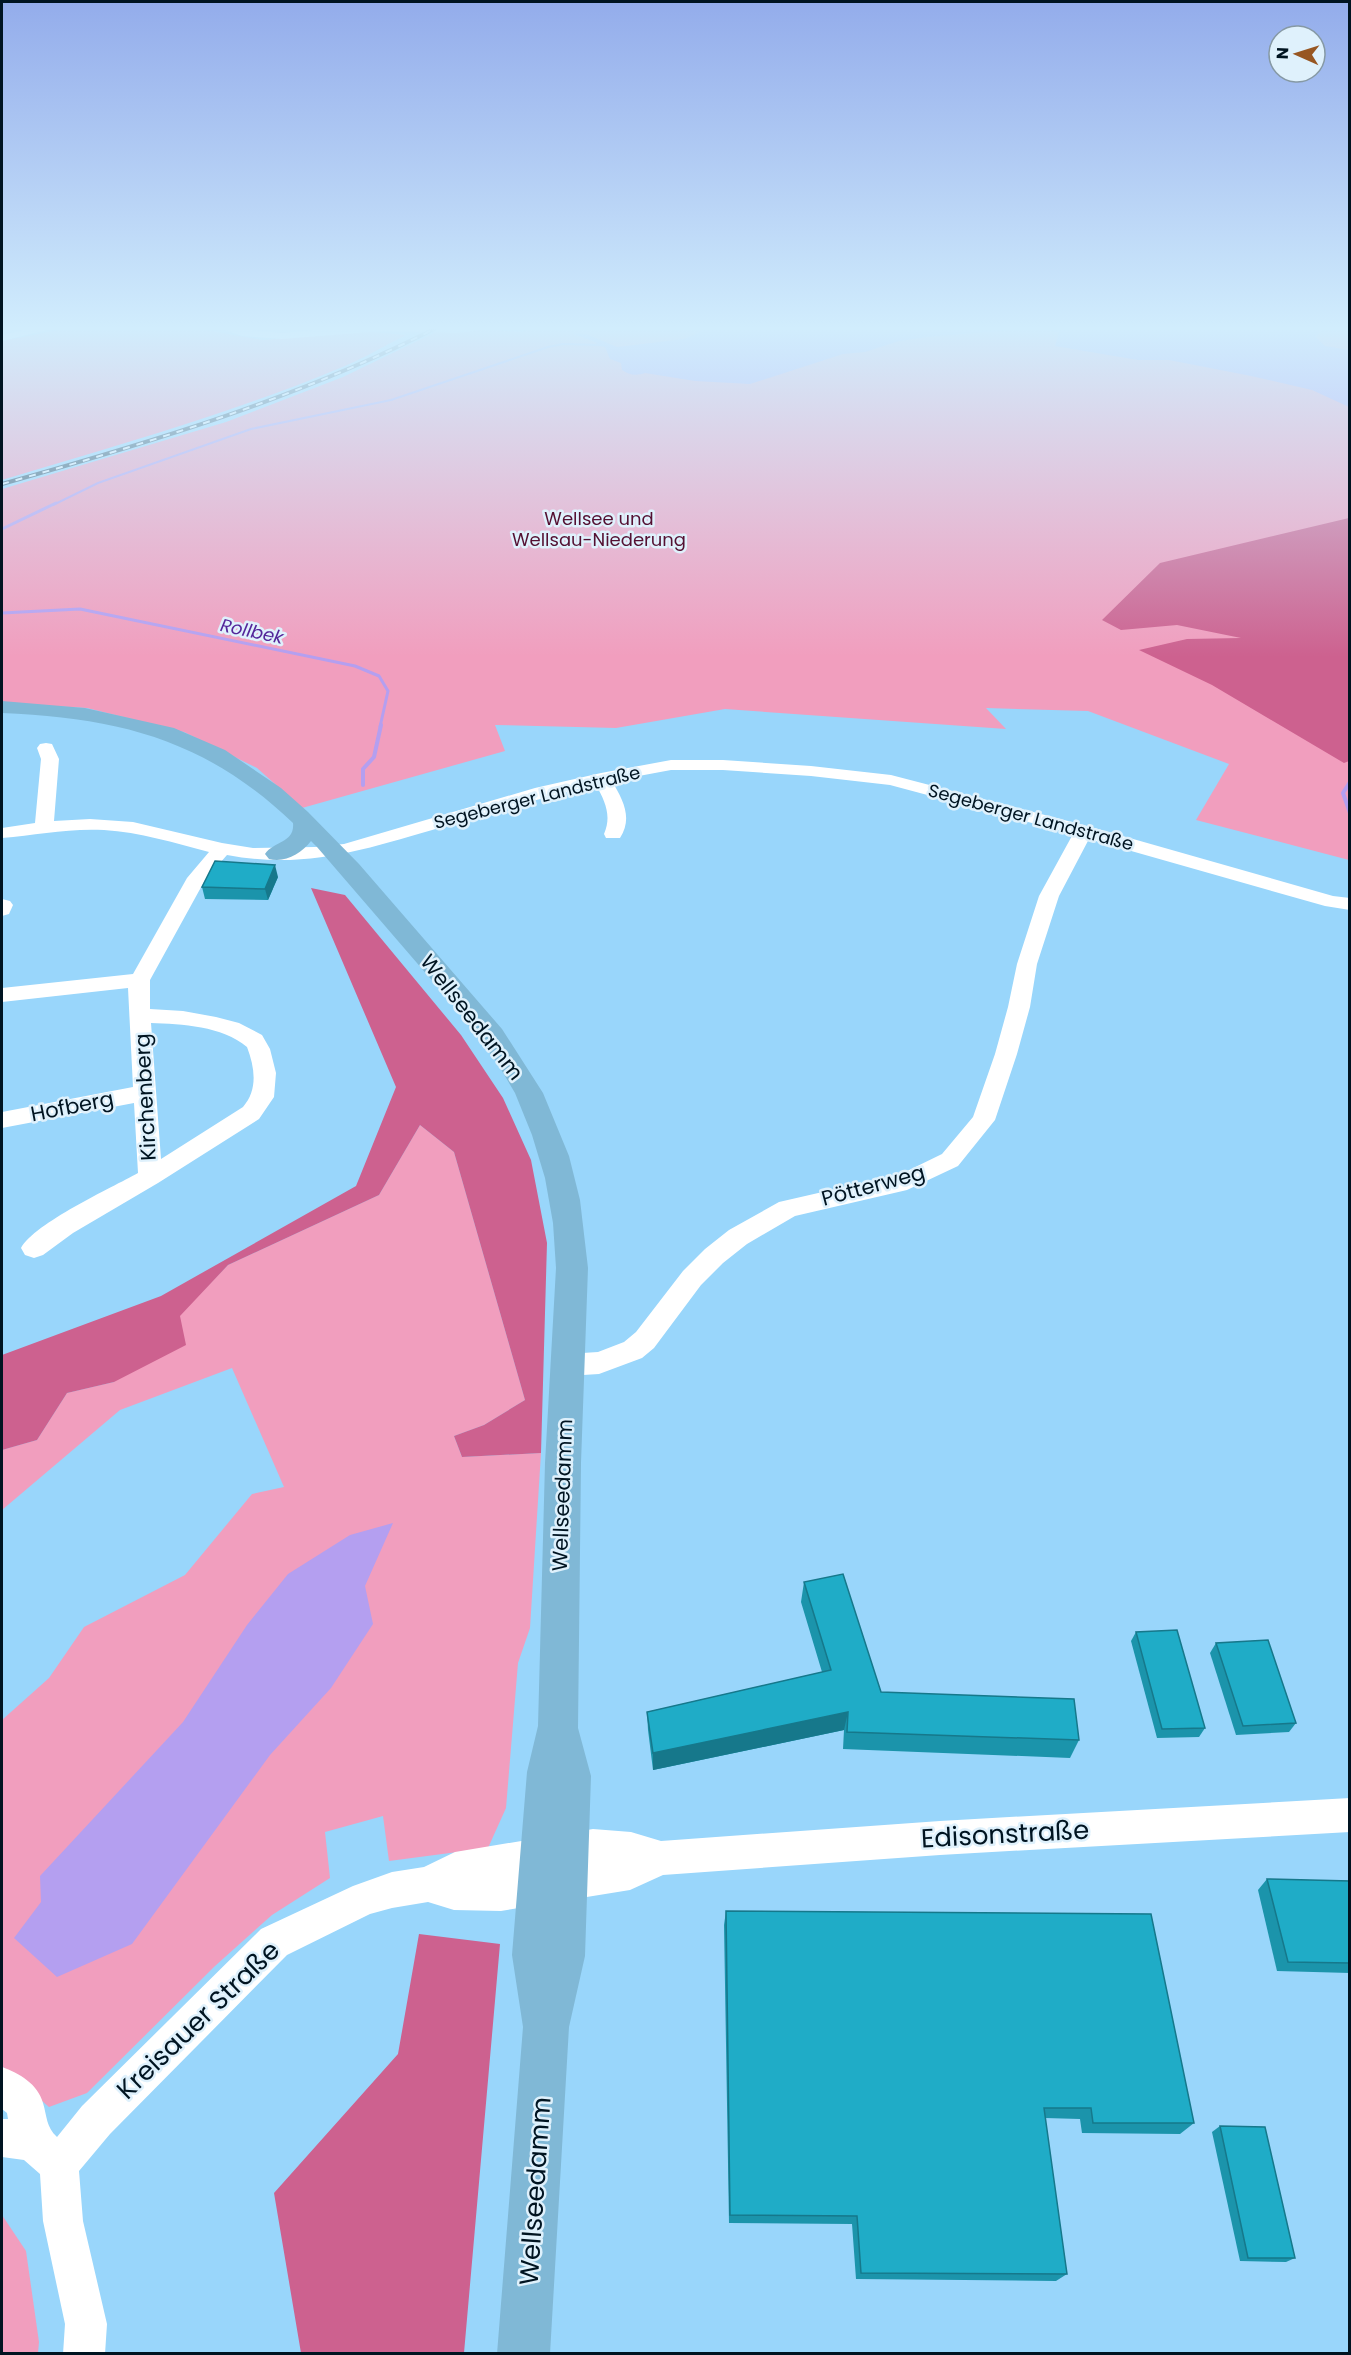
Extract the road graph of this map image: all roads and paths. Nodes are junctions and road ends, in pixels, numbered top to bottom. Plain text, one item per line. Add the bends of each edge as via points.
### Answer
1 (2, 707) edge
2 (46, 748) dead end
3 (601, 778) junction
4 (305, 822) junction
5 (44, 827) junction
6 (1084, 831) junction
7 (2, 833) edge
8 (613, 834) dead end
9 (222, 849) junction
10 (332, 851) junction
11 (277, 854) junction
12 (1350, 904) edge
13 (140, 980) junction
14 (2, 995) edge
15 (140, 1016) junction
16 (143, 1093) junction
17 (2, 1120) edge
18 (150, 1177) junction
19 (34, 1248) dead end
20 (567, 1365) junction
21 (1350, 1815) edge
22 (554, 1868) junction
23 (2, 2086) edge
24 (31, 2148) edge
25 (84, 2354) edge
26 (523, 2354) edge

1 - 4 main road, Wellseedamm via 103,717 184,739 249,774
2 - 5 street via 50,759
3 - 6 street, Segeberger Landstraße via 683,764 862,776 916,786
3 - 8 street via 617,810 618,827
3 - 10 street, Segeberger Landstraße
4 - 10 main road, Wellseedamm
4 - 11 main road via 305,834 299,843
5 - 7 street, Segeberger Landstraße
5 - 9 street, Segeberger Landstraße via 120,826
6 - 12 street, Segeberger Landstraße
6 - 20 street, Pötterweg via 1049,896 1028,964 1020,1007 983,1120 950,1160 907,1181 788,1208 714,1256 633,1350 599,1363
9 - 11 street, Segeberger Landstraße
9 - 13 street, Kirchenberg via 197,878
10 - 11 street, Segeberger Landstraße
10 - 20 main road, Wellseedamm via 460,995 516,1072 536,1107 559,1172 571,1236
13 - 14 street
13 - 15 street, Kirchenberg
15 - 16 street, Kirchenberg
15 - 18 street, Kirchenberg via 162,1015 244,1034 259,1047 267,1083 261,1102 251,1113
16 - 17 street, Hofberg
16 - 18 street, Kirchenberg
18 - 19 street, Kirchenberg via 64,1226
20 - 22 main road, Wellseedamm via 558,1726 548,1772
21 - 22 street, Edisonstraße via 661,1858 630,1873
22 - 24 street, Kreisauer Straße via 501,1893 454,1892 428,1884 392,1890 365,1898 274,1942 96,2120
22 - 26 main road, Wellseedamm via 535,1955 546,2028
23 - 24 street via 24,2102
24 - 25 street via 63,2221 86,2324

